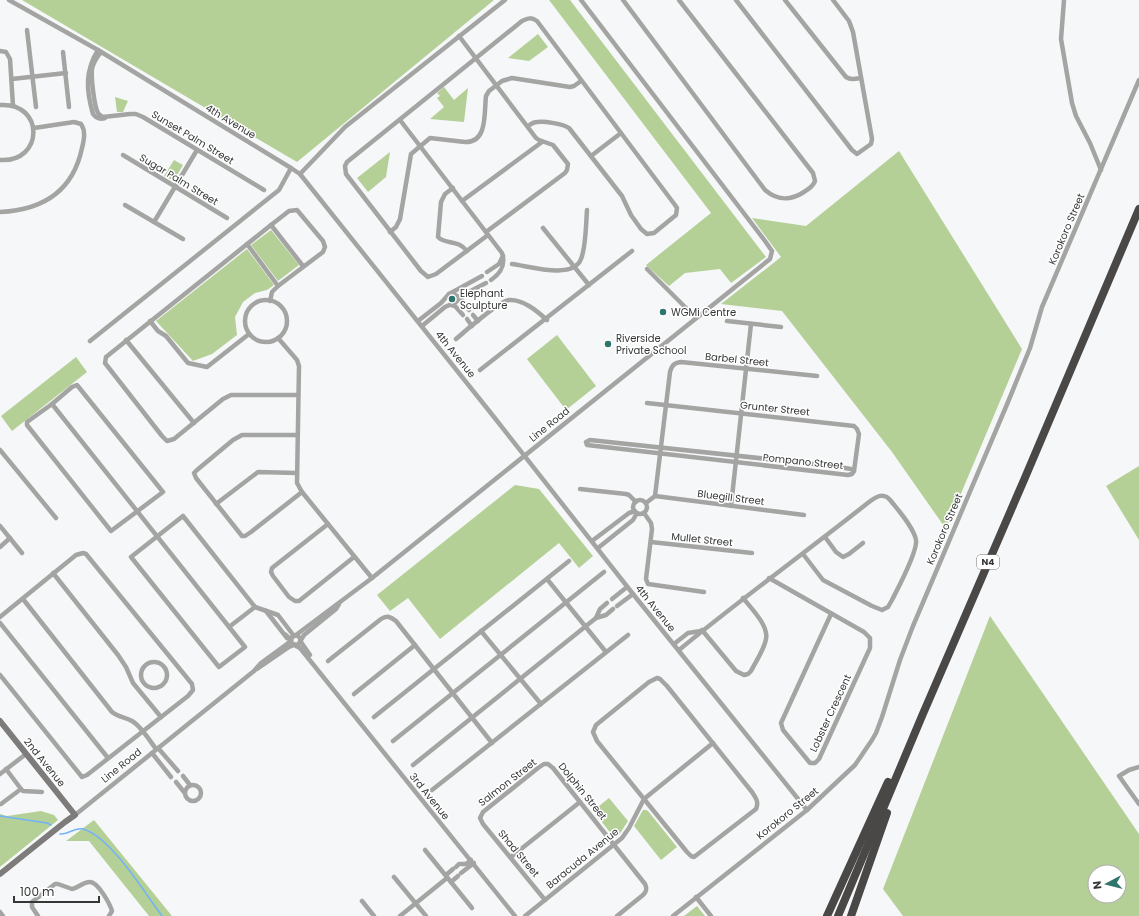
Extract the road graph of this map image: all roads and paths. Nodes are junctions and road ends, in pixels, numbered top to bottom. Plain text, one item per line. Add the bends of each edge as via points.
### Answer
1 (9, 0) edge
2 (505, 0) edge
3 (581, 0) edge
4 (623, 0) edge
5 (679, 0) edge
6 (736, 0) edge
7 (785, 0) edge
8 (833, 0) edge
9 (1064, 0) edge
10 (27, 30) dead end
11 (459, 36) junction
12 (0, 51) edge
13 (99, 51) junction
14 (63, 52) dead end
15 (476, 58) junction
16 (66, 73) junction
17 (33, 77) junction
18 (861, 78) junction
19 (12, 79) junction
20 (1139, 80) edge
21 (581, 81) junction
22 (497, 85) junction
23 (0, 105) edge
24 (13, 106) junction
25 (36, 107) dead end
26 (69, 107) dead end
27 (400, 120) junction
28 (528, 126) junction
29 (34, 128) junction
30 (621, 133) junction
31 (542, 142) junction
32 (420, 145) junction
33 (196, 150) junction
34 (123, 155) dead end
35 (591, 156) junction
36 (0, 160) edge
37 (291, 168) junction
38 (1101, 170) junction
39 (300, 174) junction
40 (176, 186) junction
41 (452, 188) junction
42 (264, 190) dead end
43 (462, 201) junction
44 (125, 205) dead end
45 (1139, 209) edge
46 (587, 210) dead end
47 (0, 212) edge
48 (226, 218) dead end
49 (154, 222) junction
50 (271, 225) junction
51 (543, 228) dead end
52 (390, 232) junction
53 (487, 234) junction
54 (183, 239) dead end
55 (247, 244) junction
56 (467, 251) junction
57 (632, 252) dead end
58 (503, 256) junction
59 (512, 264) dead end
60 (303, 266) junction
61 (574, 267) junction
62 (647, 269) dead end
63 (487, 272) dead end
64 (482, 276) dead end
65 (491, 280) dead end
66 (486, 283) dead end
67 (589, 285) junction
68 (278, 286) junction
69 (449, 294) junction
70 (460, 299) junction
71 (270, 301) junction
72 (451, 306) junction
73 (469, 310) dead end
74 (473, 314) dead end
75 (463, 315) dead end
76 (696, 318) junction
77 (467, 319) dead end
78 (547, 320) junction
79 (150, 321) junction
80 (418, 321) junction
81 (478, 321) junction
82 (727, 321) dead end
83 (751, 324) junction
84 (422, 326) junction
85 (472, 326) junction
86 (781, 327) dead end
87 (249, 334) junction
88 (278, 338) junction
89 (456, 339) dead end
90 (126, 340) junction
91 (90, 341) dead end
92 (745, 369) junction
93 (480, 370) dead end
94 (817, 376) dead end
95 (297, 395) junction
96 (647, 403) dead end
97 (52, 404) junction
98 (666, 405) junction
99 (741, 413) junction
100 (194, 422) junction
101 (297, 435) junction
102 (602, 444) dead end
103 (661, 447) junction
104 (637, 448) junction
105 (0, 450) edge
106 (682, 450) junction
107 (660, 454) junction
108 (716, 454) junction
109 (4, 456) junction
110 (525, 456) junction
111 (682, 456) junction
112 (737, 456) junction
113 (0, 459) edge
114 (762, 459) junction
115 (715, 460) junction
116 (737, 462) junction
117 (797, 463) junction
118 (761, 465) junction
119 (833, 466) junction
120 (796, 469) junction
121 (854, 472) junction
122 (296, 473) junction
123 (833, 473) junction
124 (580, 489) dead end
125 (302, 492) junction
126 (655, 496) junction
127 (636, 502) junction
128 (646, 503) junction
129 (216, 504) junction
130 (731, 506) junction
131 (138, 511) junction
132 (636, 512) junction
133 (644, 513) junction
134 (804, 515) dead end
135 (56, 518) dead end
136 (328, 524) junction
137 (0, 526) edge
138 (157, 536) junction
139 (825, 537) junction
140 (10, 538) junction
141 (592, 541) junction
142 (650, 542) junction
143 (863, 543) dead end
144 (0, 547) edge
145 (598, 548) junction
146 (22, 553) dead end
147 (752, 553) dead end
148 (802, 554) junction
149 (354, 557) junction
150 (569, 561) dead end
151 (604, 572) dead end
152 (53, 573) junction
153 (372, 578) junction
154 (770, 578) junction
155 (547, 579) junction
156 (627, 587) junction
157 (704, 592) dead end
158 (633, 594) junction
159 (743, 598) junction
160 (23, 599) junction
161 (566, 602) junction
162 (340, 603) junction
163 (255, 607) junction
164 (266, 611) junction
165 (831, 614) junction
166 (0, 617) edge
167 (596, 618) junction
168 (0, 623) edge
169 (229, 627) junction
170 (586, 627) junction
171 (702, 630) junction
172 (481, 631) junction
173 (959, 631) junction
174 (628, 635) dead end
175 (292, 639) junction
176 (301, 641) junction
177 (674, 644) junction
178 (295, 645) junction
179 (415, 645) junction
180 (679, 650) junction
181 (606, 652) junction
182 (501, 655) junction
183 (173, 661) junction
184 (328, 661) dead end
185 (164, 666) junction
186 (434, 669) junction
187 (254, 671) junction
188 (0, 675) edge
189 (521, 679) junction
190 (146, 685) junction
191 (331, 688) junction
192 (139, 690) junction
193 (453, 693) junction
194 (354, 694) dead end
195 (541, 704) junction
196 (161, 716) junction
197 (922, 716) junction
198 (374, 717) dead end
199 (472, 718) junction
200 (0, 721) edge
201 (142, 731) junction
202 (393, 741) dead end
203 (492, 743) junction
204 (713, 743) junction
205 (157, 749) junction
206 (152, 753) junction
207 (26, 754) junction
208 (108, 758) junction
209 (548, 764) joint
210 (413, 765) dead end
211 (1139, 767) edge
212 (6, 769) junction
213 (178, 771) dead end
214 (0, 774) edge
215 (171, 776) dead end
216 (183, 776) dead end
217 (176, 782) dead end
218 (190, 785) junction
219 (21, 789) junction
220 (432, 790) dead end
221 (42, 792) dead end
222 (184, 792) junction
223 (644, 799) junction
224 (580, 802) junction
225 (1, 804) dead end
226 (1139, 804) edge
227 (807, 810) junction
228 (75, 815) junction
229 (480, 818) joint
230 (614, 844) junction
231 (425, 850) dead end
232 (511, 857) junction
233 (472, 862) junction
234 (0, 874) edge
235 (394, 877) dead end
236 (448, 878) junction
237 (696, 897) junction
238 (545, 900) junction
239 (362, 901) dead end
240 (416, 904) junction
241 (472, 908) dead end
242 (0, 912) edge
243 (3, 916) edge
244 (38, 916) edge
245 (109, 916) edge
246 (374, 916) edge
247 (400, 916) edge
248 (426, 916) edge
249 (515, 916) edge
250 (525, 916) edge
251 (617, 916) edge
252 (673, 916) edge
253 (711, 916) edge
254 (827, 916) edge
255 (838, 916) edge
256 (851, 916) edge

1 - 13 street, 4th Avenue
2 - 11 street
3 - 76 street, Line Road via 772,251 770,259
4 - 5 street via 765,190 775,197 787,199 797,197 811,188 815,181 813,173
6 - 18 street via 857,154 872,142
7 - 18 street via 846,77 854,80
8 - 18 street via 851,26
9 - 38 street via 1062,39 1072,103
10 - 17 street
11 - 15 street
11 - 39 street via 345,127
12 - 19 street via 9,55
13 - 33 street, Sunset Palm Street via 92,68 99,114 103,117 136,114
13 - 37 street, 4th Avenue
14 - 16 street
15 - 21 street via 522,21 534,19
15 - 22 street
15 - 27 street
16 - 17 street
16 - 26 street
17 - 19 street
17 - 25 street
19 - 24 street
20 - 38 street, Korokoro Street
21 - 22 street via 570,87 507,78
21 - 30 street
22 - 28 street
22 - 32 street via 487,93 482,132 477,139 466,142 430,138
23 - 24 street
24 - 29 street via 25,112
27 - 32 street
27 - 52 street via 345,166 346,174
28 - 31 street
28 - 35 street via 539,122 567,126
29 - 36 street via 30,147 24,154
29 - 47 street via 74,122 81,124 84,141 76,168 70,178 49,199 25,210
30 - 35 street
30 - 35 street via 677,208 676,215 654,233 647,234 641,228 622,196
31 - 43 street
31 - 53 street via 557,149 568,164 567,170
32 - 41 street
32 - 52 street via 409,158 400,219
33 - 40 street
33 - 42 street, Sunset Palm Street
34 - 40 street, Sugar Palm Street
37 - 39 street, 4th Avenue
37 - 91 street via 279,190
38 - 227 street, Korokoro Street via 1042,307 1030,348 1008,402 913,626 872,740 849,772
39 - 80 street, 4th Avenue
40 - 48 street, Sugar Palm Street
40 - 49 street
41 - 43 street
41 - 56 street via 444,194 441,202 438,237 459,244
43 - 53 street
44 - 49 street
45 - 173 highway, N4
46 - 61 street via 583,253
49 - 54 street
50 - 55 street
50 - 60 street
50 - 60 street via 289,211 297,210 323,241 324,250
51 - 61 street
52 - 56 street via 428,277
53 - 56 street
53 - 58 street
55 - 68 street
55 - 79 street
57 - 67 street
58 - 63 street via 499,264
58 - 65 street via 500,273
59 - 61 street via 564,271
60 - 68 street
61 - 67 street
62 - 76 street
64 - 69 street
66 - 70 street
67 - 78 street
68 - 71 street via 272,292
69 - 70 street via 453,293
69 - 80 street
70 - 72 street
70 - 73 street
71 - 87 street via 258,302 248,310 245,322
71 - 88 street via 281,306 286,317 285,329
72 - 75 street via 455,306
72 - 84 street via 445,307
74 - 81 street
76 - 110 street, Line Road
77 - 85 street
78 - 81 street via 532,307 510,300 504,301
78 - 93 street
79 - 87 street via 188,363 207,367
79 - 90 street
80 - 84 street, 4th Avenue
81 - 85 street
82 - 83 street
83 - 86 street
83 - 92 street
84 - 110 street, 4th Avenue
85 - 89 street
87 - 88 street via 255,340 263,342 271,342
88 - 95 street via 297,360
90 - 100 street
90 - 100 street via 106,357 105,363 162,436 167,441 174,440
92 - 94 street, Barbel Street
92 - 98 street, Barbel Street via 674,363 670,372
92 - 99 street
95 - 100 street via 231,394
95 - 101 street
96 - 98 street, Grunter Street
97 - 131 street
97 - 131 street via 77,385 99,411 163,492
97 - 131 street via 27,422 28,428 111,531
98 - 99 street, Grunter Street
98 - 103 street
99 - 112 street
99 - 121 street, Grunter Street via 856,427 859,434
101 - 122 street
101 - 129 street via 242,434 197,470 194,474 196,478
102 - 104 street, Pompano Street
103 - 104 street, Pompano Street
103 - 106 street, Pompano Street
103 - 107 street
104 - 107 street, Pompano Street
105 - 109 street
106 - 108 street, Pompano Street
106 - 111 street
107 - 111 street, Pompano Street
107 - 126 street
108 - 112 street, Pompano Street
108 - 115 street
109 - 113 street
109 - 135 street
110 - 141 street, 4th Avenue
110 - 153 street, Line Road
111 - 115 street, Pompano Street
112 - 114 street, Pompano Street
112 - 116 street
114 - 117 street, Pompano Street
114 - 118 street
115 - 116 street, Pompano Street
116 - 118 street, Pompano Street
116 - 130 street
117 - 119 street, Pompano Street
117 - 120 street
118 - 120 street, Pompano Street
119 - 121 street, Pompano Street via 851,468
119 - 123 street
120 - 123 street, Pompano Street
121 - 123 street, Pompano Street via 850,475
122 - 125 street via 297,483
122 - 129 street via 258,472
124 - 127 street via 626,494
125 - 129 street via 245,536 240,534
125 - 136 street
126 - 128 street
126 - 130 street, Bluegill Street
127 - 128 street via 642,500
127 - 132 street
128 - 133 street via 647,509
130 - 134 street, Bluegill Street
131 - 138 street
132 - 133 street
132 - 141 street via 629,513
132 - 145 street via 633,520
133 - 142 street via 651,523
136 - 149 street
136 - 149 street via 272,568 272,576 295,601
137 - 140 street
138 - 163 street via 183,516
138 - 169 street
138 - 169 street via 131,557 219,667 245,647
139 - 143 street via 843,557
139 - 148 street
139 - 148 street via 874,498 883,495 888,497 913,531 917,541 915,551 888,607 878,609 828,584
140 - 144 street
140 - 146 street
141 - 145 street, 4th Avenue
142 - 147 street, Mullet Street
142 - 157 street via 646,579 648,584
145 - 156 street, 4th Avenue
148 - 154 street
149 - 153 street
150 - 155 street
151 - 161 street
152 - 160 street
152 - 183 street via 76,555 86,554
152 - 192 street via 123,662
153 - 162 street, Line Road
154 - 159 street
154 - 165 street, Lobster Crescent
155 - 161 street
155 - 172 street
156 - 158 street, 4th Avenue
156 - 167 street via 600,609
158 - 167 street via 606,615
158 - 177 street, 4th Avenue
159 - 171 street
159 - 171 street via 763,624 766,634 764,644 748,674 736,671
160 - 166 street
160 - 201 street via 112,712 133,721
161 - 170 street
161 - 182 street
162 - 175 street, Line Road
162 - 176 street, Line Road via 304,635
163 - 164 street
163 - 169 street
164 - 175 street
164 - 175 street via 278,615
165 - 165 street, Lobster Crescent via 867,634 870,645 819,759 810,763 783,730 781,723
167 - 170 street
168 - 208 street
170 - 181 street
170 - 189 street
171 - 177 street via 688,633
171 - 180 street
172 - 182 street
172 - 186 street
173 - 197 highway, N4
173 - 254 highway via 940,664
174 - 181 street
175 - 176 street via 299,637
175 - 178 street via 291,643
175 - 187 street, Line Road
176 - 178 street, Line Road
176 - 191 street, 3rd Avenue via 331,682
177 - 180 street, 4th Avenue
178 - 187 street, Line Road
178 - 191 street, 3rd Avenue
179 - 184 street via 396,621 384,617
179 - 186 street
179 - 194 street
180 - 227 street, 4th Avenue
181 - 195 street
182 - 189 street
182 - 193 street
183 - 185 street
183 - 196 street via 192,684 193,690
185 - 190 street via 167,678 163,685 155,688
185 - 190 street via 152,662 145,666 141,674
186 - 193 street
186 - 198 street
187 - 205 street, Line Road
188 - 208 street via 80,775 84,777
189 - 195 street
189 - 199 street
190 - 192 street
191 - 233 street, 3rd Avenue
192 - 196 street
193 - 199 street
193 - 202 street
195 - 203 street
196 - 201 street
197 - 255 highway, N4
197 - 256 highway
199 - 203 street
199 - 210 street
200 - 207 street, 2nd Avenue
201 - 205 street
201 - 208 street
203 - 220 street
204 - 223 street, Baracuda Avenue
204 - 223 street via 756,797 758,805 751,813 694,857 687,852
204 - 223 street via 667,686 657,678 602,720 593,729 594,736
205 - 206 street, Line Road
205 - 213 street
206 - 215 street
206 - 228 street, Line Road
207 - 212 street
207 - 228 street, 2nd Avenue
209 - 224 street, Dolphin Street via 554,768
209 - 229 street, Salmon Street via 541,766 495,802
211 - 226 street via 1119,776
212 - 214 street
212 - 219 street
216 - 218 street
217 - 222 street
218 - 222 street
218 - 222 street via 196,785 200,789 199,798 190,801
219 - 221 street
219 - 225 street
223 - 230 street, Baracuda Avenue via 629,828
224 - 230 street, Dolphin Street
224 - 232 street
227 - 237 street, Korokoro Street
228 - 234 street, Line Road
229 - 232 street, Shad Street
230 - 238 street, Baracuda Avenue
230 - 251 street, Dolphin Street via 647,888 643,895
231 - 236 street
232 - 238 street, Shad Street
233 - 236 street via 460,875
233 - 236 street via 459,864
233 - 249 street, 3rd Avenue
235 - 240 street
236 - 240 street
236 - 241 street
237 - 252 street, Korokoro Street
237 - 253 street
238 - 250 street, Baracuda Avenue
239 - 246 street
240 - 247 street
240 - 248 street
242 - 243 street
244 - 245 street via 32,902 55,884 72,889 91,882 96,884 111,906

